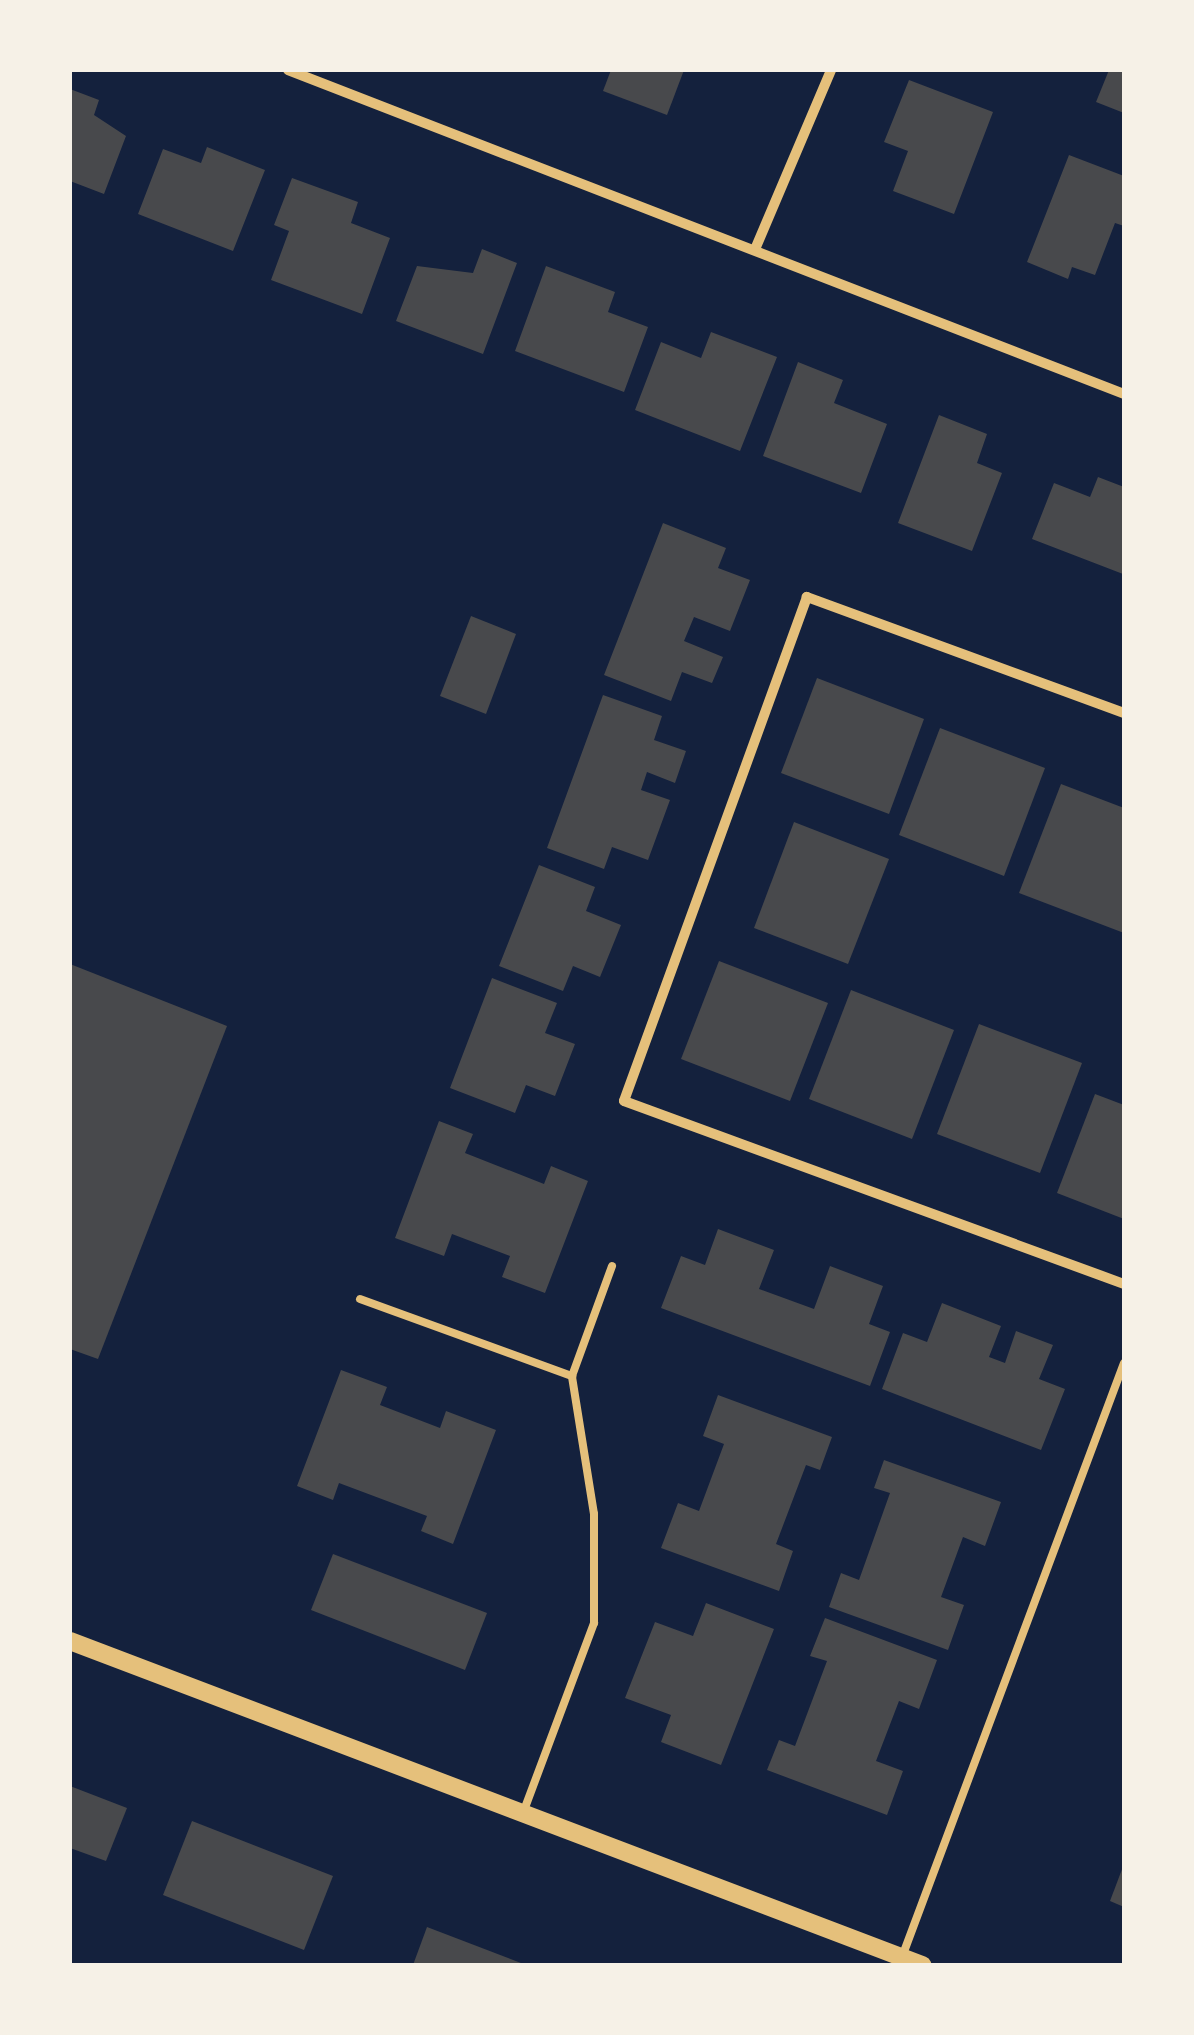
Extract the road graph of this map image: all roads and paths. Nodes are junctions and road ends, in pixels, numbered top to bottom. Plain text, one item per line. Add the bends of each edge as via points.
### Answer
1 (288, 70) edge
2 (325, 70) edge
3 (831, 70) edge
4 (320, 82) junction
5 (756, 247) junction
6 (1124, 394) edge
7 (1124, 713) edge
8 (612, 1266) dead end
9 (1124, 1284) edge
10 (360, 1299) dead end
11 (1124, 1364) edge
12 (572, 1376) junction
13 (70, 1641) edge
14 (523, 1813) junction
15 (902, 1957) junction
16 (922, 1965) edge

1 - 4 street
2 - 4 street
3 - 5 street
4 - 5 street
5 - 6 street
7 - 9 street via 808,598 624,1101
8 - 12 lane
10 - 12 lane
11 - 15 lane
12 - 14 lane via 594,1514 594,1623
13 - 14 street
14 - 15 street
15 - 16 street

